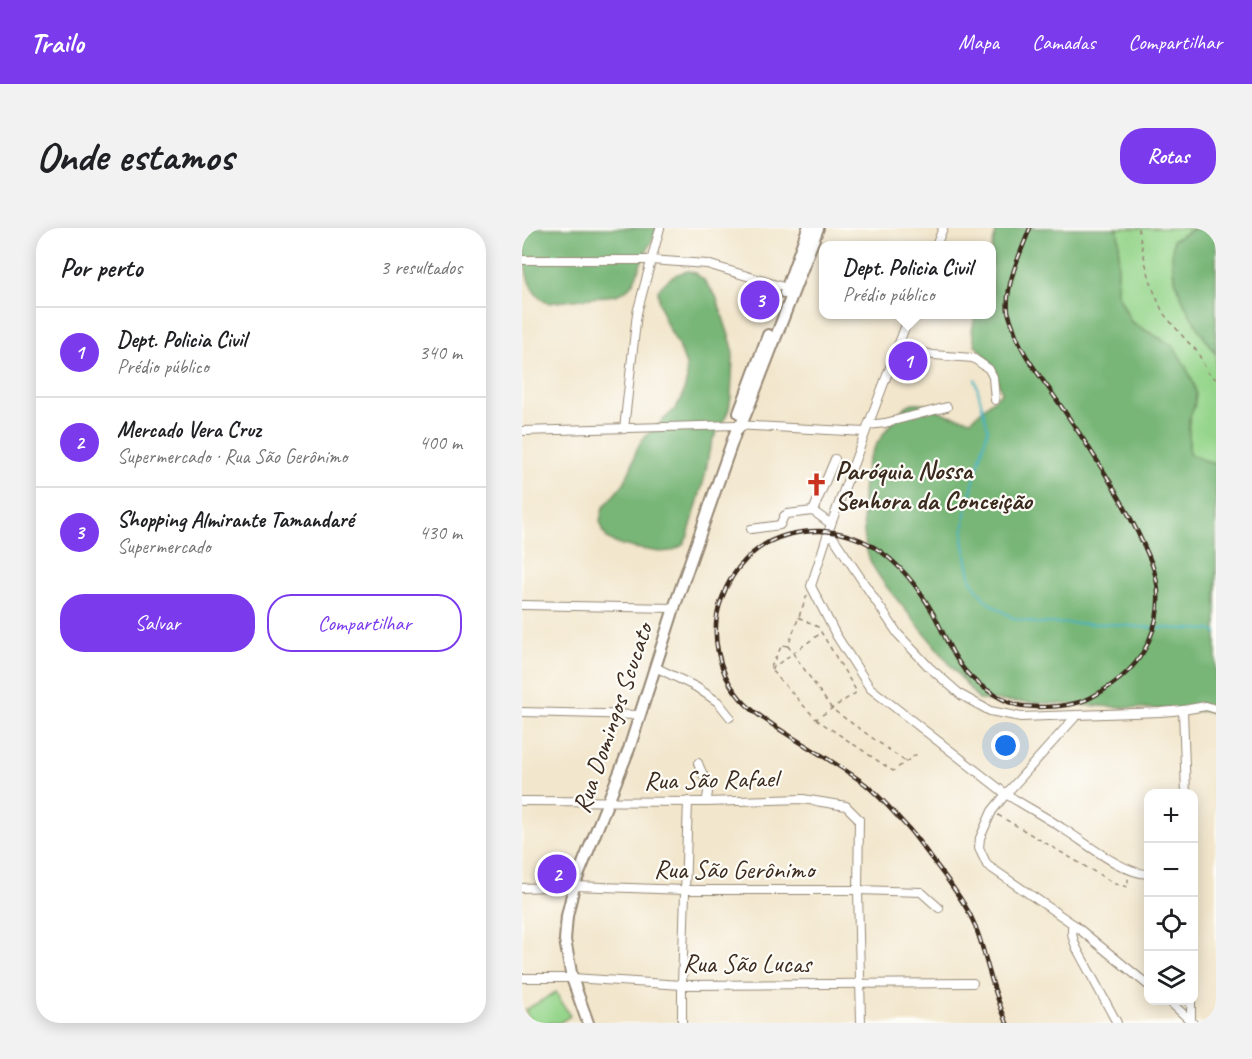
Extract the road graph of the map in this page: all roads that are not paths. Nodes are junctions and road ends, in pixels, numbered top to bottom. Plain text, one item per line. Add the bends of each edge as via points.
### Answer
1 (660, 228) edge
2 (808, 228) edge
3 (818, 228) edge
4 (522, 260) edge
5 (650, 260) junction
6 (790, 289) junction
7 (908, 319) edge
8 (898, 345) junction
9 (995, 400) dead end
10 (947, 407) dead end
11 (738, 427) junction
12 (624, 429) junction
13 (867, 429) junction
14 (522, 431) edge
15 (835, 459) dead end
16 (813, 511) junction
17 (830, 527) junction
18 (751, 529) dead end
19 (522, 605) edge
20 (674, 608) junction
21 (655, 668) junction
22 (1216, 709) edge
23 (1183, 710) junction
24 (522, 712) edge
25 (640, 715) junction
26 (1077, 715) junction
27 (730, 717) dead end
28 (698, 763) dead end
29 (1186, 789) edge
30 (1006, 794) junction
31 (522, 801) edge
32 (608, 801) junction
33 (688, 801) junction
34 (706, 802) junction
35 (1144, 874) edge
36 (574, 886) junction
37 (522, 888) edge
38 (685, 890) junction
39 (858, 890) junction
40 (939, 908) dead end
41 (1073, 924) junction
42 (522, 978) edge
43 (572, 978) junction
44 (1144, 981) edge
45 (973, 983) dead end
46 (860, 984) junction
47 (682, 985) junction
48 (1172, 1005) edge
49 (1191, 1005) edge
50 (588, 1023) edge
51 (682, 1023) edge
52 (861, 1023) edge
53 (1117, 1023) edge
54 (1192, 1023) edge

1 - 5 street
2 - 6 main road, Rua Domingos Scucato
3 - 6 main road, Rua Domingos Scucato
4 - 5 street
5 - 6 street via 707,264
5 - 12 street via 637,313
6 - 11 main road, Rua Domingos Scucato
7 - 8 street
8 - 9 street via 933,355 973,358 993,377
8 - 13 street
10 - 13 street
11 - 12 street
11 - 13 street
11 - 20 main road, Rua Domingos Scucato
12 - 14 street
13 - 17 street
15 - 16 street
16 - 17 street
16 - 18 street via 787,514 780,525
17 - 26 street via 898,634 961,695 990,711 1022,717
17 - 30 street via 811,586 870,688
19 - 20 street
20 - 21 main road, Rua Domingos Scucato
21 - 25 main road, Rua Domingos Scucato
21 - 27 street via 696,687 718,702
22 - 23 street via 1206,706
23 - 26 street
23 - 29 street
24 - 25 street
25 - 32 main road, Rua Domingos Scucato
26 - 30 street
28 - 34 street via 708,784
30 - 35 street via 1120,865
30 - 41 street via 987,820 980,838 979,848 987,866
31 - 32 street, Rua São Rafael
32 - 33 street, Rua São Rafael
32 - 36 main road, Rua Domingos Scucato
33 - 34 street, Rua São Rafael
33 - 38 street
34 - 39 street, Rua São Rafael via 803,799 846,806 860,819
36 - 37 street, Rua São Gerônimo
36 - 38 street, Rua São Gerônimo
36 - 43 main road, Rua Domingos Scucato via 565,940
38 - 39 street, Rua São Gerônimo
38 - 47 street
39 - 40 street, Rua São Gerônimo via 921,892
39 - 46 street
41 - 44 street
41 - 53 street via 1072,938
42 - 43 street, Rua São Lucas
43 - 47 street, Rua São Lucas
43 - 50 main road, Rua Domingos Scucato
45 - 46 street, Rua São Lucas
46 - 47 street, Rua São Lucas
46 - 52 street
47 - 51 street
48 - 54 street
49 - 54 street

